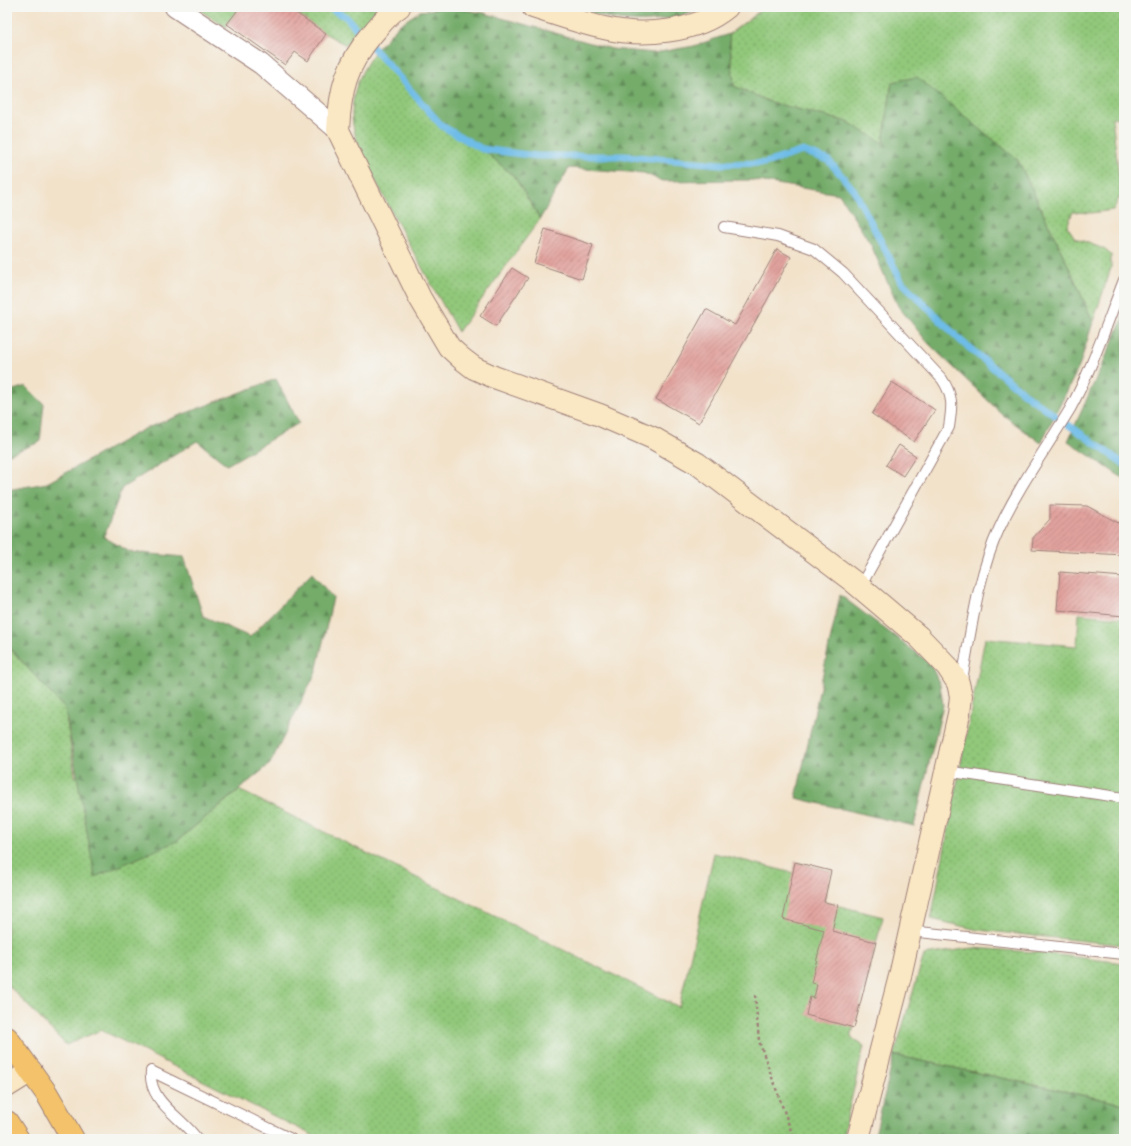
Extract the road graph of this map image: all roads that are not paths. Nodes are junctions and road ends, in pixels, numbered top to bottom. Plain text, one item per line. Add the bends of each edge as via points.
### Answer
1 (175, 7) edge
2 (533, 7) edge
3 (727, 7) edge
4 (394, 10) edge
5 (338, 130) junction
6 (724, 227) dead end
7 (1124, 280) edge
8 (860, 587) junction
9 (960, 691) junction
10 (946, 771) junction
11 (1124, 798) edge
12 (910, 931) junction
13 (1124, 954) edge
14 (7, 1038) edge
15 (31, 1070) junction
16 (7, 1086) edge
17 (7, 1122) edge
18 (18, 1139) edge
19 (73, 1139) edge
20 (197, 1139) edge
21 (291, 1139) edge
22 (858, 1139) edge

1 - 5 street via 261,64
2 - 3 street via 604,28 653,32 701,22
4 - 5 street via 358,51 343,83
5 - 8 street via 420,298 449,347 461,358 494,378 600,415 653,438 698,464
6 - 8 lane via 778,236 814,249 843,273 942,379 950,391 952,407 949,428
7 - 9 lane via 1083,383 1014,498 998,530 981,584
8 - 9 street via 919,637 947,666
9 - 10 street via 959,714
10 - 11 lane
10 - 12 street
12 - 13 lane
12 - 22 street
14 - 15 highway
15 - 16 street
15 - 19 highway
17 - 18 highway
20 - 21 lane via 159,1099 153,1090 151,1070

